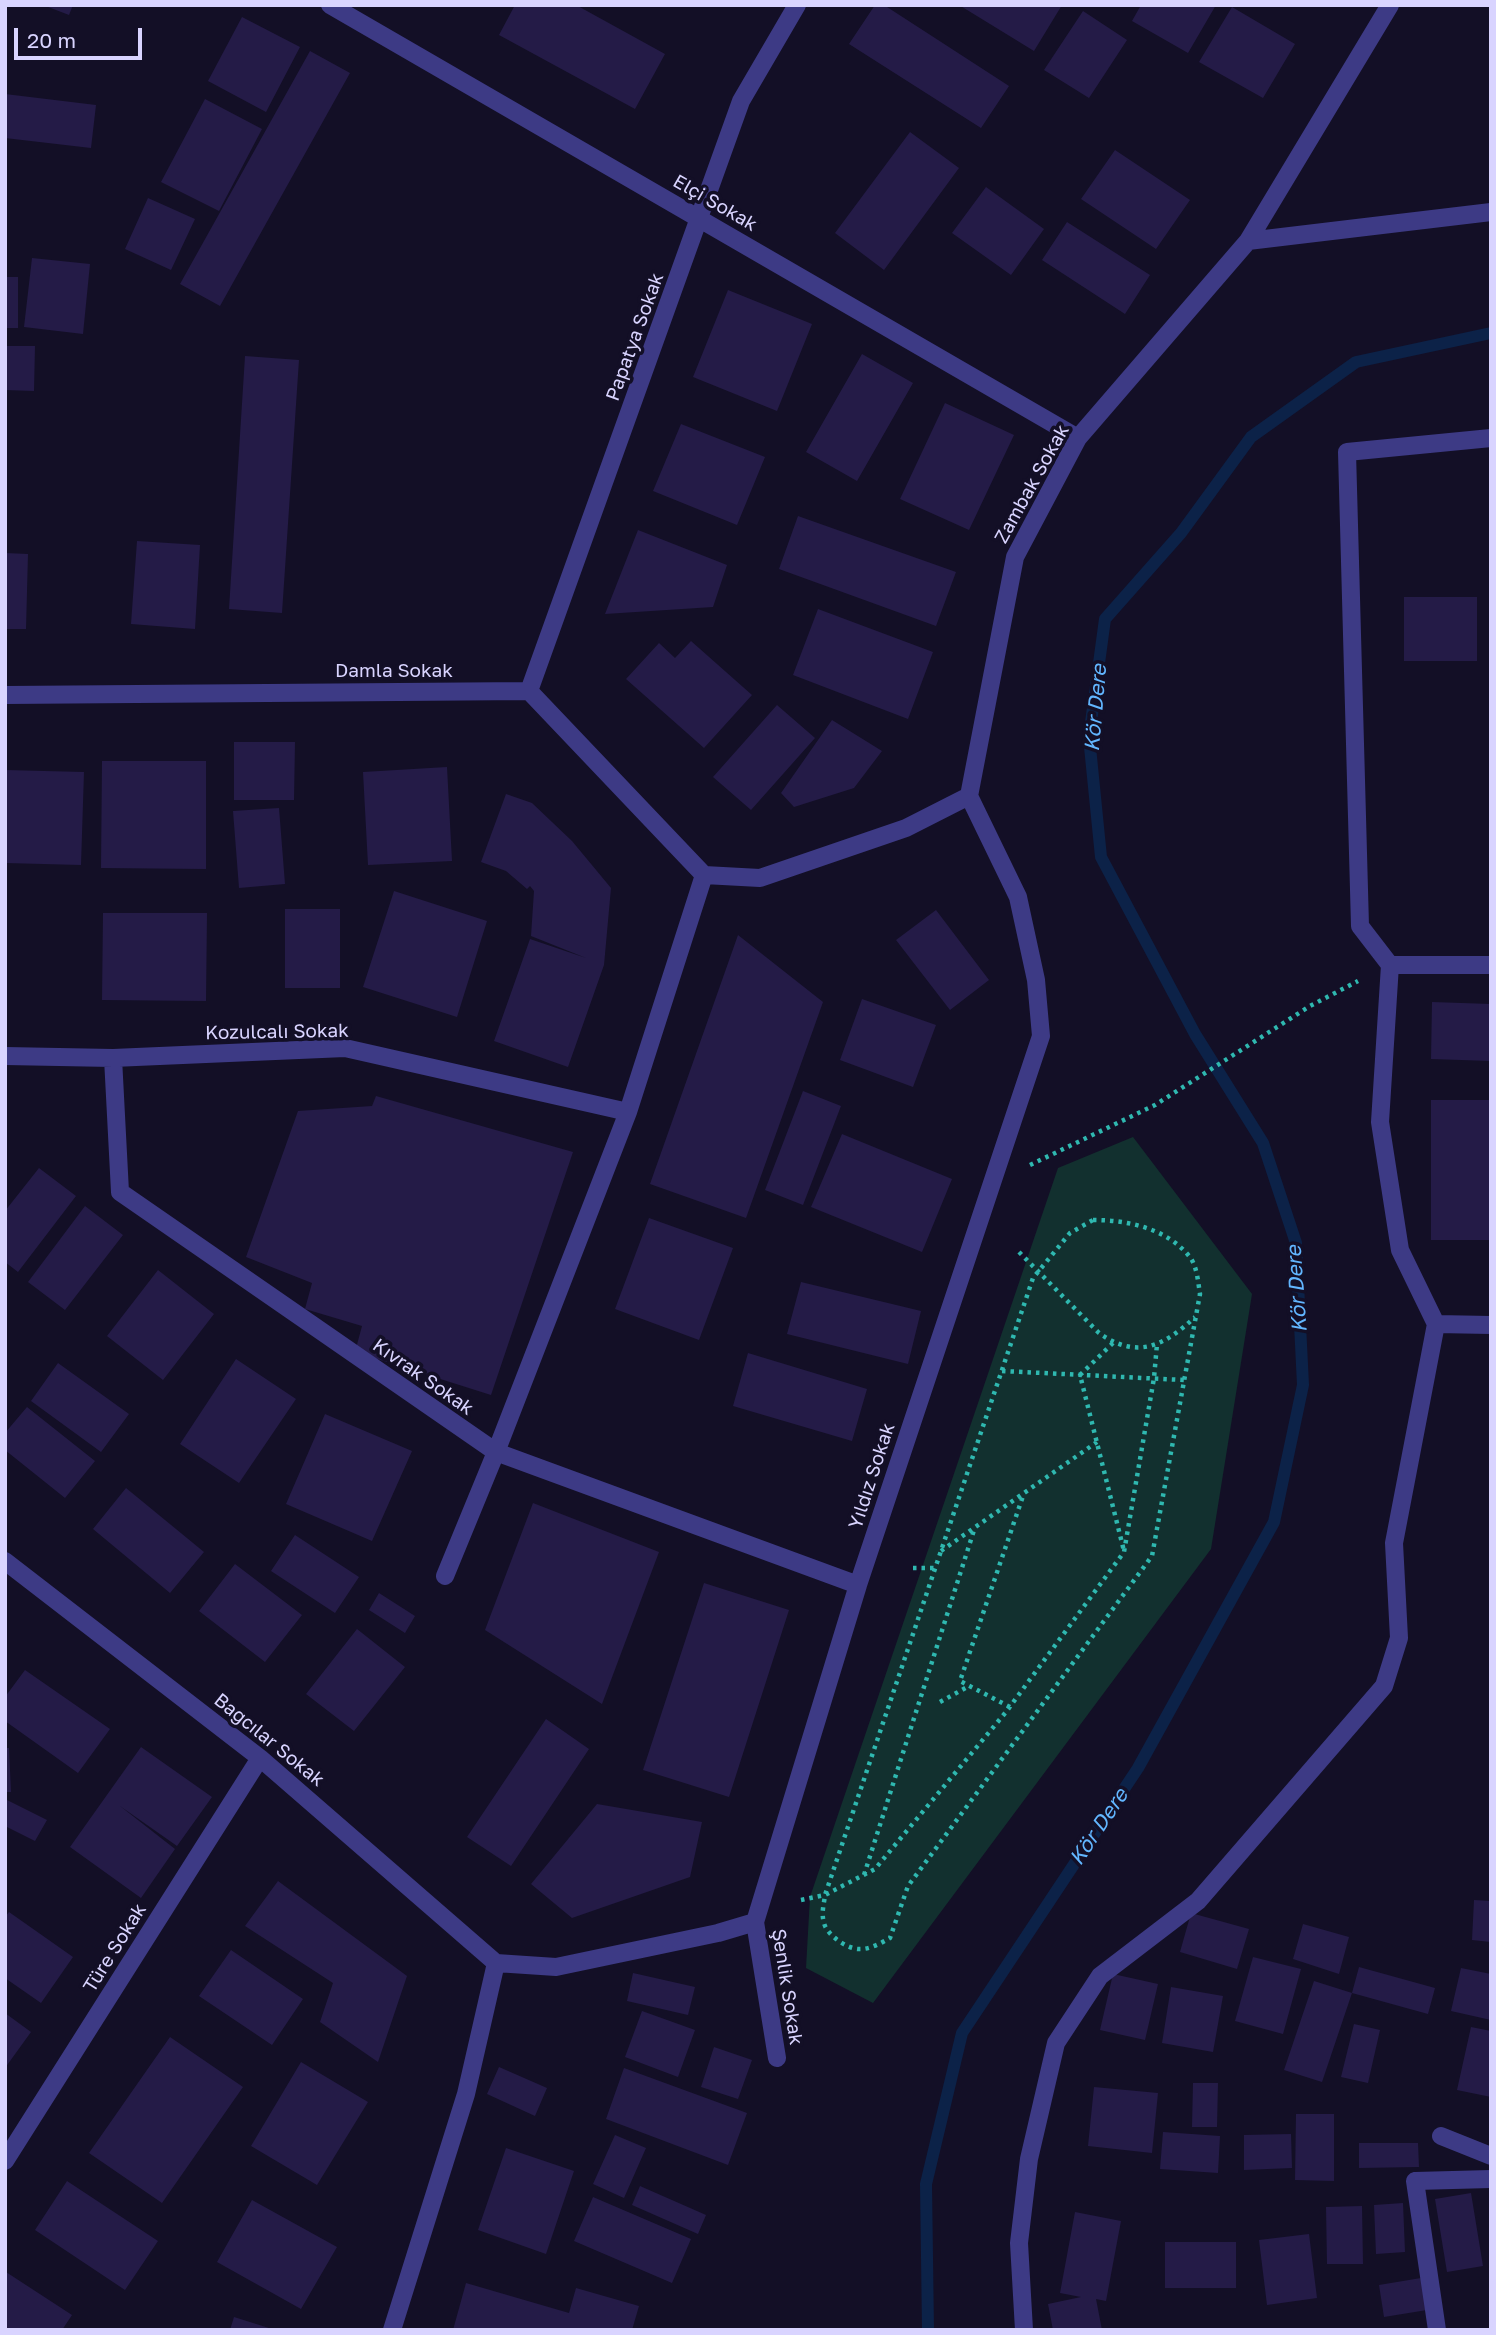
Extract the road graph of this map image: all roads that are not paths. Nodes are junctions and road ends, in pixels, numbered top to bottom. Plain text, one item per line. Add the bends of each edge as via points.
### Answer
1 (330, 5) edge
2 (797, 5) edge
3 (1390, 5) edge
4 (1491, 212) edge
5 (700, 219) junction
6 (1248, 241) junction
7 (1078, 438) junction
8 (1491, 438) edge
9 (529, 691) junction
10 (5, 695) edge
11 (969, 796) junction
12 (704, 875) junction
13 (1390, 965) junction
14 (1491, 965) edge
15 (5, 1056) edge
16 (113, 1058) junction
17 (628, 1112) junction
18 (1436, 1324) junction
19 (1491, 1325) edge
20 (496, 1452) junction
21 (5, 1561) edge
22 (445, 1576) dead end
23 (858, 1585) junction
24 (260, 1758) junction
25 (755, 1923) junction
26 (496, 1963) junction
27 (777, 2058) dead end
28 (1441, 2136) dead end
29 (1491, 2156) edge
30 (5, 2161) edge
31 (1491, 2179) edge
32 (392, 2330) edge
33 (1024, 2330) edge
34 (1437, 2330) edge

1 - 5 street, Elçi Sokak
2 - 5 street, Papatya Sokak via 741,101
3 - 6 street, Zambak Sokak
4 - 6 street
5 - 7 street, Elçi Sokak
5 - 9 street, Papatya Sokak
6 - 7 street, Zambak Sokak
7 - 11 street, Zambak Sokak via 1015,557
8 - 13 street via 1347,452 1360,926
9 - 10 street, Damla Sokak
9 - 12 street
11 - 12 street via 906,828 760,878
11 - 23 street, Yıldız Sokak via 1018,897 1037,980 1041,1036
12 - 17 street
13 - 14 street
13 - 18 street via 1381,1122 1400,1250
15 - 16 street, Kozulcalı Sokak
16 - 17 street, Kozulcalı Sokak via 345,1048
16 - 20 street, Kıvrak Sokak via 120,1192
17 - 20 street
18 - 19 street
18 - 33 street via 1394,1543 1399,1637 1384,1686 1198,1901 1100,1976 1056,2043 1029,2159 1021,2231
20 - 22 street
20 - 23 street, Kıvrak Sokak
21 - 24 street, Bağcılar Sokak
23 - 25 street, Yıldız Sokak
24 - 26 street, Bağcılar Sokak
24 - 30 street, Türe Sokak
25 - 26 street via 556,1967
25 - 27 street, Şenlik Sokak
26 - 32 street via 466,2094
28 - 29 street
31 - 34 street via 1415,2181

